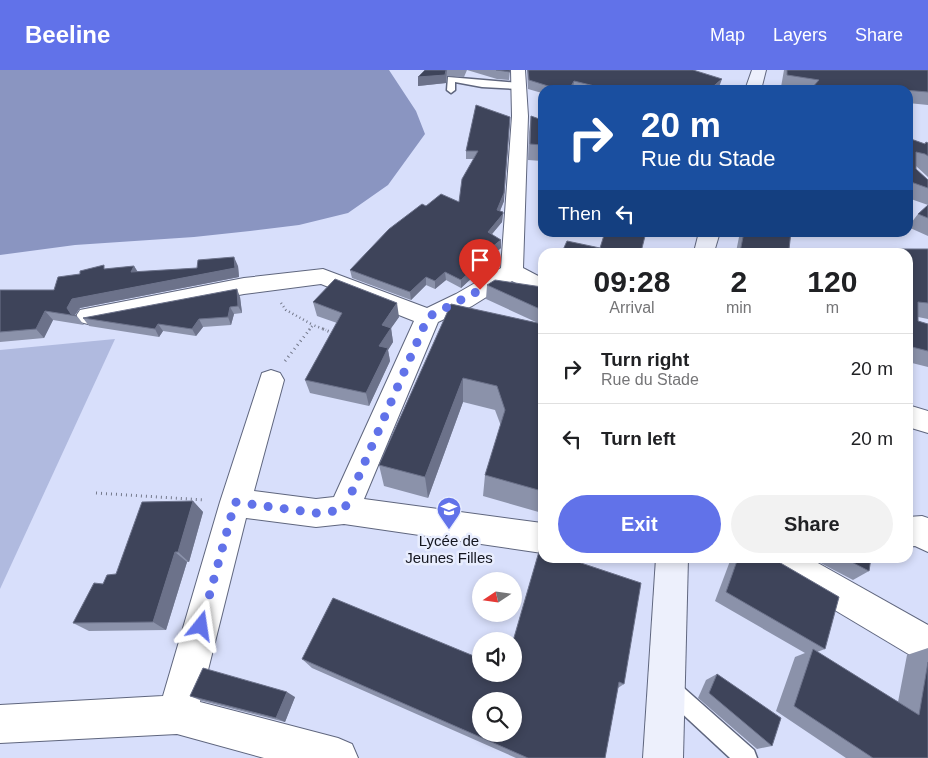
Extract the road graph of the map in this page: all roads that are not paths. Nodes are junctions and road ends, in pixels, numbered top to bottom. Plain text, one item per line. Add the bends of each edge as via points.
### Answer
1 (759, 70) edge
2 (516, 74) edge
3 (754, 85) edge
4 (450, 90) dead end
5 (512, 271) junction
6 (538, 285) edge
7 (88, 316) edge
8 (428, 317) junction
9 (271, 380) road end
10 (913, 418) edge
11 (928, 422) edge
12 (235, 502) junction
13 (344, 510) junction
14 (913, 532) edge
15 (538, 537) edge
16 (928, 537) edge
17 (672, 563) edge
18 (787, 563) edge
19 (928, 645) edge
20 (667, 686) junction
21 (176, 715) junction
22 (0, 724) edge
23 (338, 758) edge
24 (664, 758) edge
25 (746, 758) edge

1 - 3 main road
2 - 4 lane via 482,84 451,79
2 - 5 street via 517,189
5 - 6 street
5 - 8 street
7 - 8 street via 244,286 323,276
8 - 13 street
9 - 12 street
10 - 11 street
12 - 13 street via 316,513
12 - 21 street
13 - 15 street
14 - 16 street via 922,532
17 - 20 main road
18 - 19 street
20 - 24 main road
20 - 25 lane
21 - 22 street
21 - 23 street

